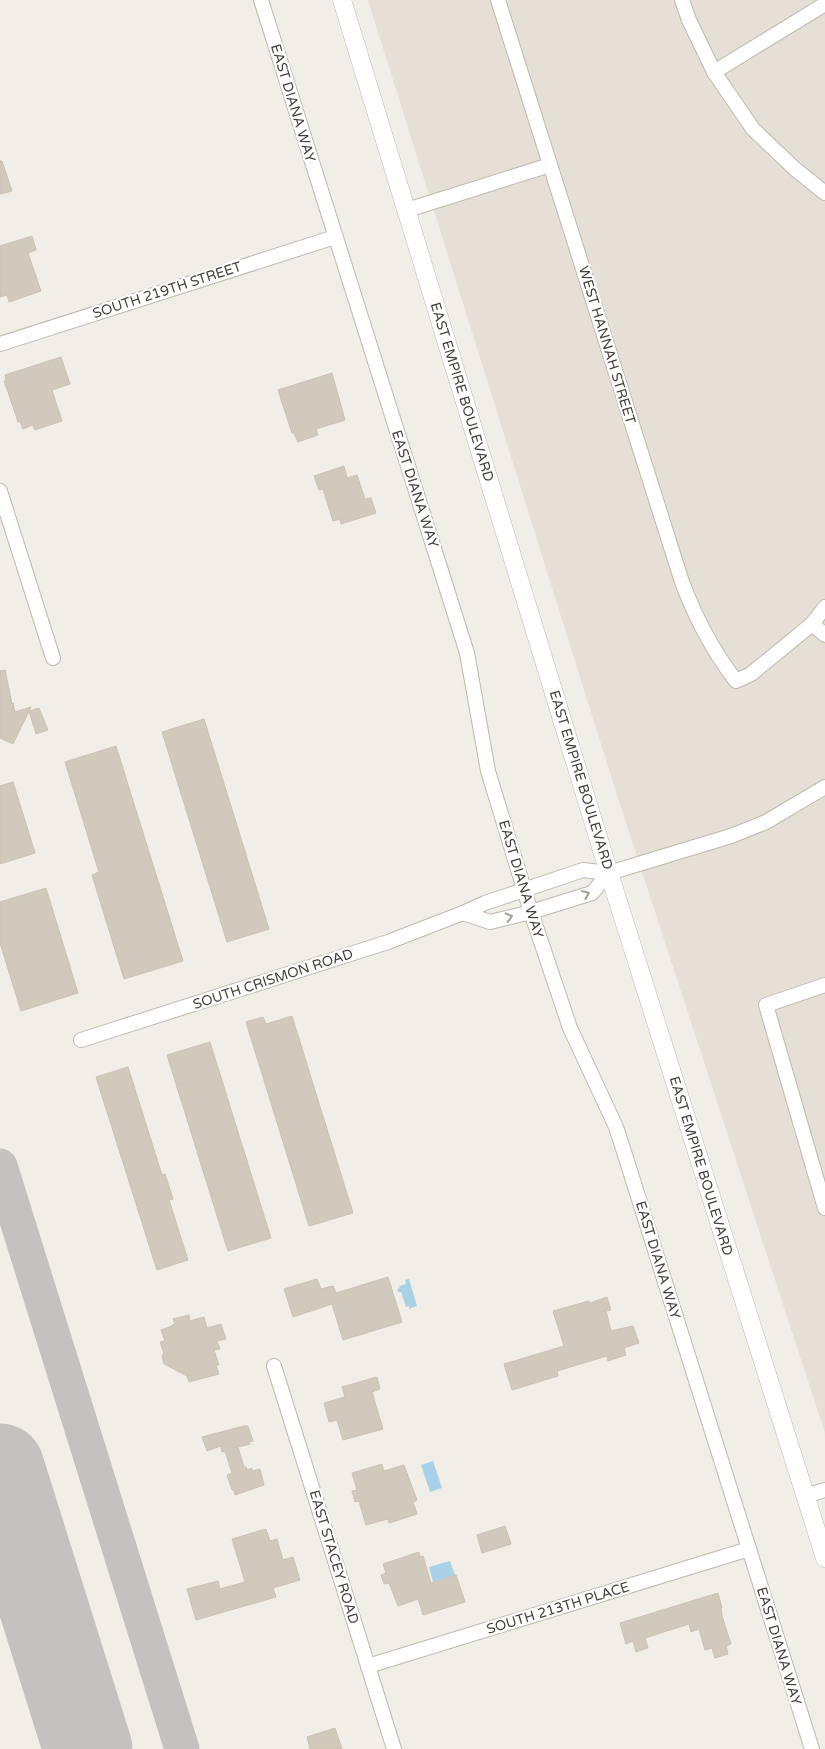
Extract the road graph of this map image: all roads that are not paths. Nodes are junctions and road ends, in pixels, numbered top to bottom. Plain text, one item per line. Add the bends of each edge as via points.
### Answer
1 (261, 0) edge
2 (342, 0) edge
3 (498, 0) edge
4 (682, 0) edge
5 (825, 4) edge
6 (714, 72) junction
7 (550, 165) junction
8 (825, 193) edge
9 (406, 210) junction
10 (335, 237) junction
11 (0, 344) edge
12 (0, 491) edge
13 (825, 607) edge
14 (812, 624) junction
15 (825, 635) edge
16 (53, 658) dead end
17 (825, 787) edge
18 (609, 873) junction
19 (524, 890) junction
20 (531, 912) junction
21 (463, 913) junction
22 (825, 985) edge
23 (81, 1040) dead end
24 (825, 1208) edge
25 (274, 1366) dead end
26 (825, 1490) edge
27 (805, 1496) junction
28 (749, 1549) junction
29 (825, 1558) edge
30 (368, 1666) junction
31 (394, 1749) edge
32 (812, 1749) edge

1 - 10 street, EAST DIANA WAY
2 - 9 street, EAST EMPIRE BOULEVARD
3 - 7 street, WEST HANNAH STREET
4 - 6 street
5 - 6 street
6 - 8 street via 753,129 794,169
7 - 9 street
7 - 14 street, WEST HANNAH STREET via 694,616 736,681 751,674
9 - 18 street, EAST EMPIRE BOULEVARD
10 - 11 street, SOUTH 219TH STREET
10 - 19 street, EAST DIANA WAY via 467,653 488,771
12 - 16 street
13 - 14 street
14 - 15 street
17 - 18 street via 766,822 731,836
18 - 19 street, SOUTH CRISMON ROAD via 583,870
20 -> 18 street via 592,893
18 - 27 street, EAST EMPIRE BOULEVARD
19 - 20 street, EAST DIANA WAY
19 - 21 street, SOUTH CRISMON ROAD
21 -> 20 street via 490,922
20 - 28 street, EAST DIANA WAY via 567,1020 616,1127
21 - 23 street, SOUTH CRISMON ROAD via 388,942
22 - 24 street via 766,1005
25 - 30 street, EAST STACEY ROAD
26 - 27 street
27 - 29 street, EAST EMPIRE BOULEVARD
28 - 30 street, SOUTH 213TH PLACE
28 - 32 street, EAST DIANA WAY
30 - 31 street, EAST STACEY ROAD

